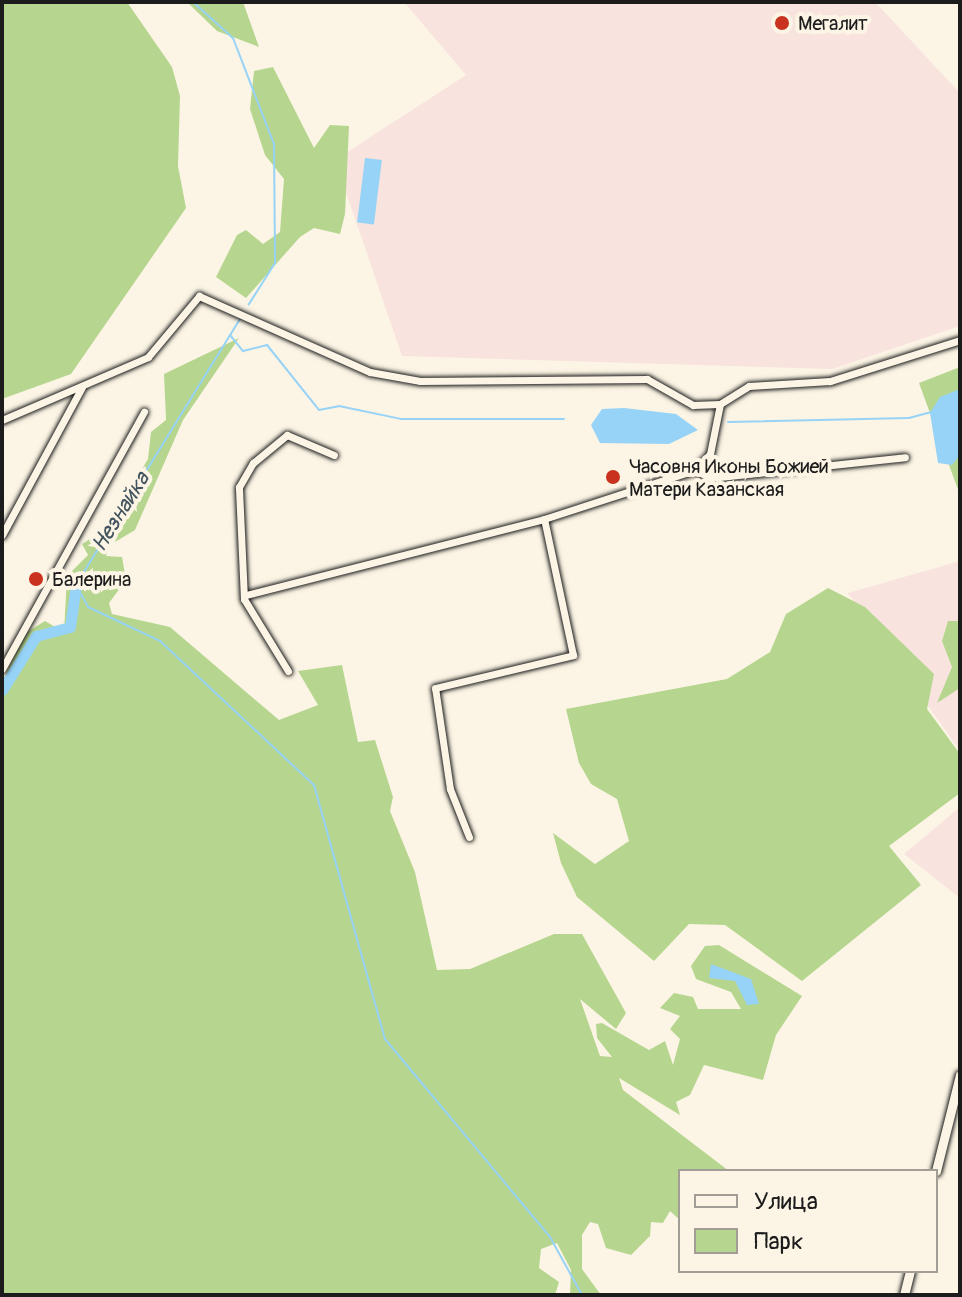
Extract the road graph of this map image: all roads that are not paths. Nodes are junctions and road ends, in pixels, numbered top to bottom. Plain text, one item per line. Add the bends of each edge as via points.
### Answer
1 (960, 340) edge
2 (82, 387) junction
3 (720, 404) junction
4 (144, 412) dead end
5 (2, 420) edge
6 (334, 455) dead end
7 (905, 457) dead end
8 (695, 470) junction
9 (544, 519) junction
10 (2, 535) edge
11 (246, 595) junction
12 (2, 669) edge
13 (288, 671) dead end
14 (469, 837) dead end
15 (960, 1075) edge
16 (936, 1169) edge
17 (910, 1273) edge
18 (904, 1295) edge

1 - 3 street via 830,381 749,386
2 - 3 street via 157,351 193,298 214,299 370,372 420,381 647,379 693,405
2 - 5 street
2 - 10 street
3 - 8 street via 710,454
4 - 12 street
6 - 11 street via 287,435 253,463 237,502 237,563
7 - 8 street via 710,478
8 - 9 street
9 - 11 street
9 - 14 street via 573,655 440,686 434,695 450,789
11 - 13 street
15 - 16 main road
17 - 18 main road

